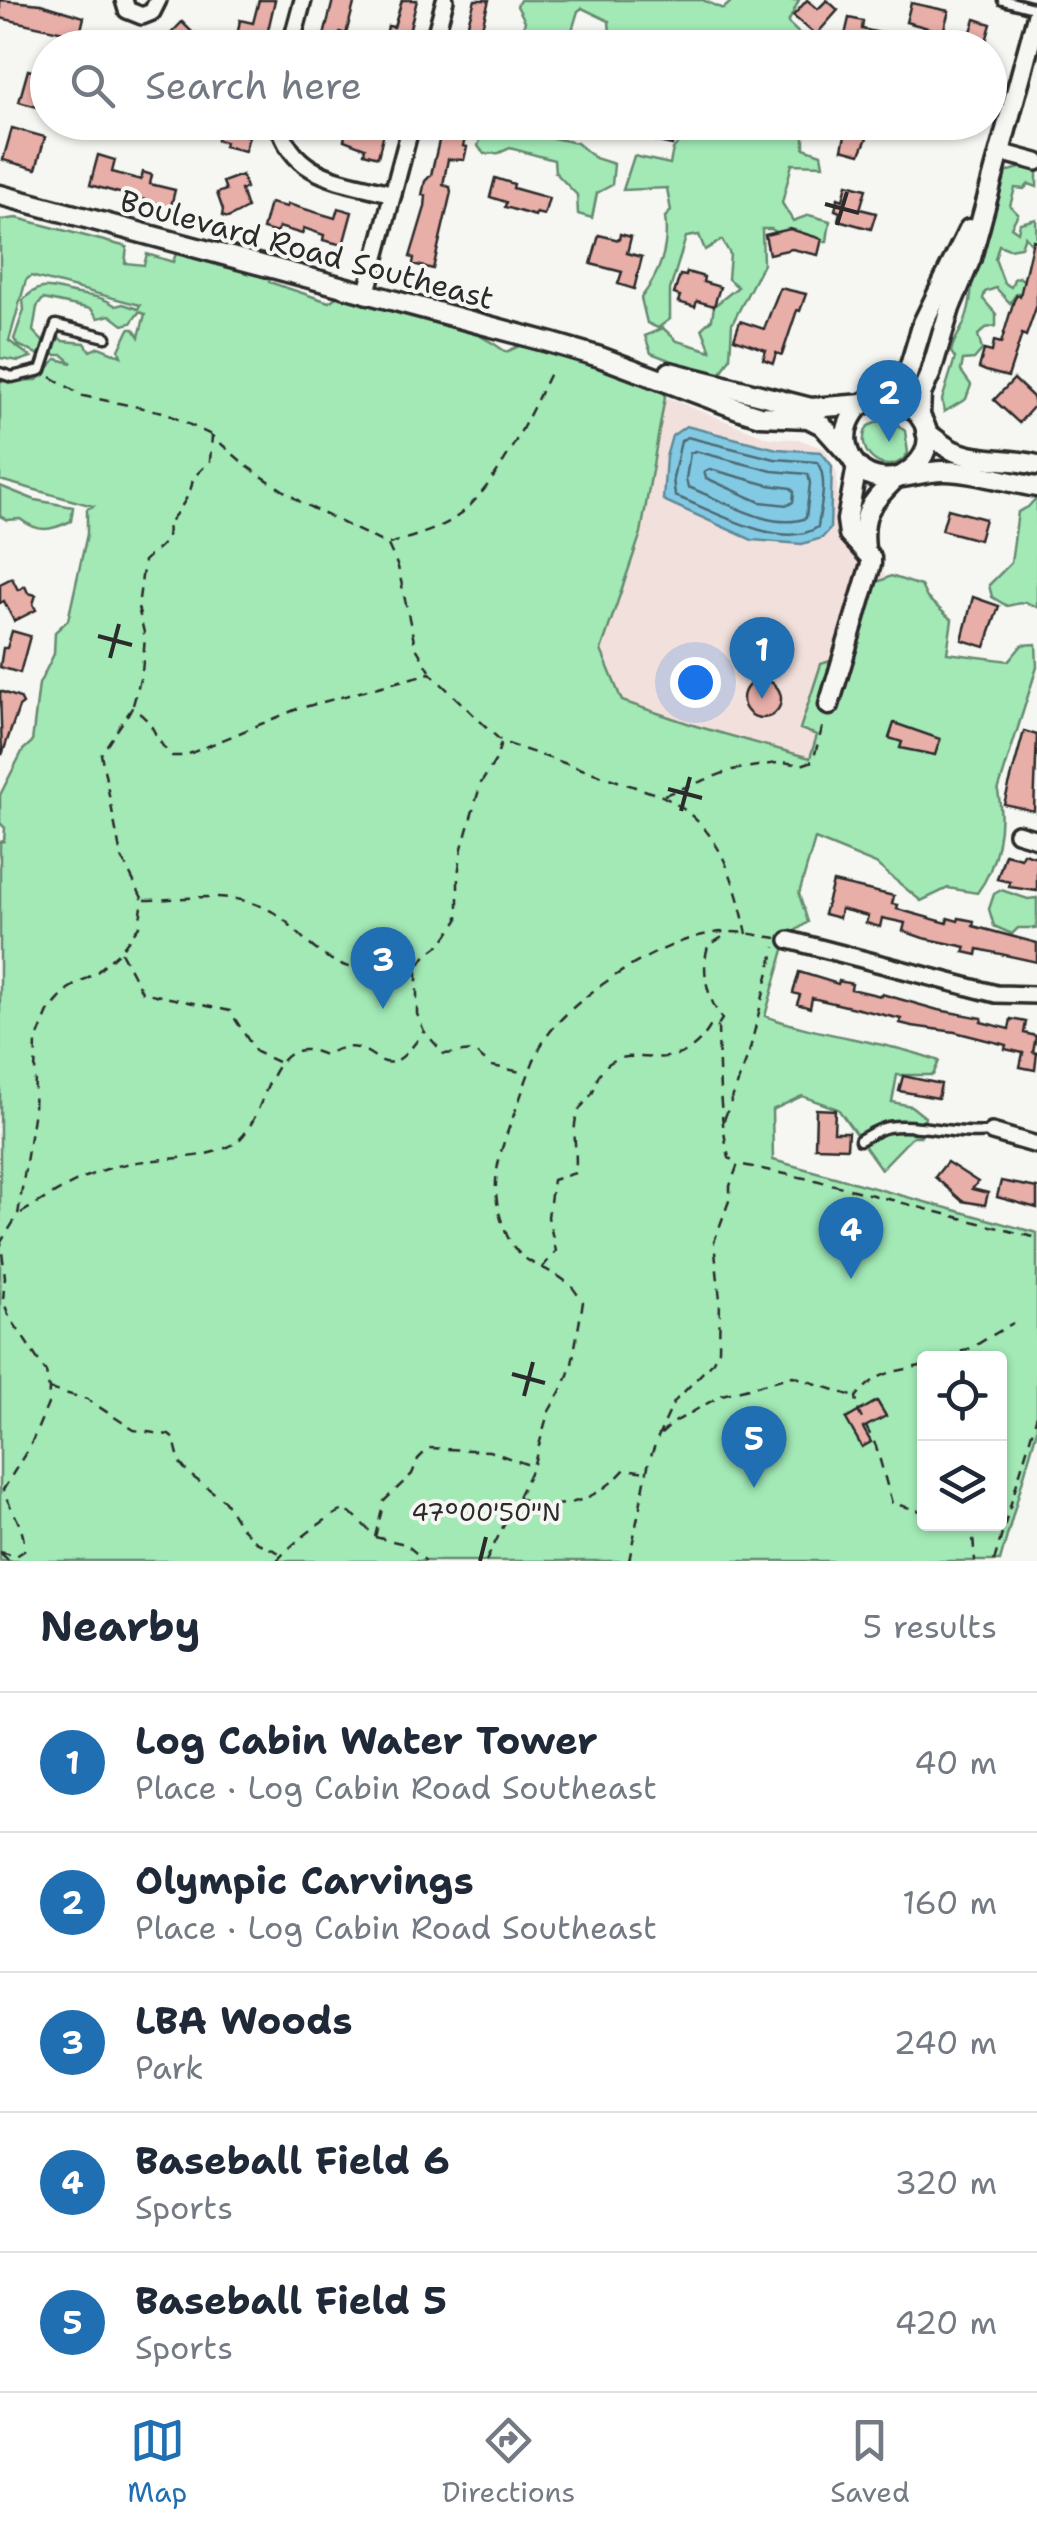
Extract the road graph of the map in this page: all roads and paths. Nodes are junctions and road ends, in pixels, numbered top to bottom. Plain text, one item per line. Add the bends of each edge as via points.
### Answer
1 (124, 0) edge
2 (158, 0) edge
3 (303, 0) edge
4 (445, 0) edge
5 (1002, 0) edge
6 (1037, 13) edge
7 (295, 30) edge
8 (437, 30) edge
9 (1007, 126) edge
10 (284, 140) edge
11 (408, 140) edge
12 (1003, 140) edge
13 (1000, 152) junction
14 (1037, 162) edge
15 (994, 174) junction
16 (394, 194) junction
17 (0, 195) edge
18 (366, 295) junction
19 (106, 337) dead end
20 (600, 356) junction
21 (41, 370) junction
22 (0, 373) edge
23 (550, 373) dead end
24 (868, 402) junction
25 (923, 423) junction
26 (212, 436) junction
27 (853, 460) junction
28 (1037, 465) edge
29 (899, 477) junction
30 (1037, 486) edge
31 (388, 545) junction
32 (864, 549) junction
33 (430, 672) junction
34 (829, 705) joint
35 (132, 708) junction
36 (502, 742) junction
37 (662, 796) junction
38 (1017, 832) dead end
39 (1037, 839) edge
40 (144, 900) junction
41 (730, 932) junction
42 (747, 934) junction
43 (789, 940) junction
44 (120, 951) junction
45 (422, 962) junction
46 (1037, 996) edge
47 (718, 1025) junction
48 (424, 1032) junction
49 (279, 1063) junction
50 (530, 1074) junction
51 (724, 1120) junction
52 (992, 1132) joint
53 (860, 1140) dead end
54 (1037, 1145) edge
55 (738, 1164) junction
56 (18, 1215) junction
57 (1037, 1238) edge
58 (542, 1269) junction
59 (1013, 1324) dead end
60 (963, 1351) edge
61 (917, 1366) edge
62 (49, 1388) junction
63 (856, 1398) junction
64 (1037, 1415) edge
65 (658, 1437) junction
66 (534, 1467) junction
67 (647, 1472) junction
68 (518, 1498) junction
69 (917, 1510) edge
70 (972, 1531) edge
71 (374, 1537) junction
72 (282, 1554) junction
73 (9, 1561) edge
74 (277, 1561) edge
75 (426, 1561) edge
76 (486, 1561) edge
77 (629, 1561) edge
78 (975, 1561) edge
79 (994, 1561) edge

1 - 2 street via 142,16
3 - 7 street
4 - 8 street
5 - 6 lane
6 - 9 street
10 - 16 street via 304,167
11 - 16 street
12 - 13 street
13 - 14 street
13 - 15 street
15 - 24 street via 923,323 906,379
15 - 25 street via 921,394
16 - 18 street
17 - 18 street, Boulevard Road Southeast
18 - 20 street, Boulevard Road Southeast
19 - 21 lane via 56,326
20 - 24 street, Boulevard Road Southeast via 811,408
20 - 27 street, Boulevard Road Southeast via 760,416 808,418
21 - 22 lane
21 - 26 path via 82,396 163,412
23 - 31 path via 518,438 474,501 455,518
24 - 25 street via 898,399
24 - 27 street via 846,432
25 - 28 street via 950,450
25 - 29 street via 926,450
26 - 31 path via 302,503
26 - 35 path via 210,460 167,525 166,542 144,561 138,608 145,637
27 - 29 street via 872,476
27 - 32 street via 849,534
29 - 30 street via 944,470
29 - 32 street via 868,511
31 - 33 path via 415,646
32 - 34 street via 871,558 867,583
33 - 35 path via 297,709 184,756 172,756 149,719
33 - 36 path
34 - 37 path via 813,761 732,770
35 - 40 path via 101,754 122,856
36 - 37 path
36 - 45 path via 481,783 462,848 458,920
37 - 42 path via 685,807 726,859
38 - 39 street
40 - 44 path via 139,926
40 - 45 path via 218,894 248,902 273,912 354,971 377,972 392,957
41 - 42 path
41 - 47 path via 708,946 704,957 708,995 722,1019
41 - 50 path via 672,943 593,991 548,1034
42 - 43 path
43 - 46 street via 996,994
43 - 51 path via 775,944 749,1053
44 - 49 path via 142,992 230,1011 256,1052
44 - 56 path via 68,988 36,1041 34,1110
45 - 48 path via 418,1014
47 - 51 path
47 - 58 path via 692,1050 652,1060 627,1056 599,1072 576,1116 574,1173 554,1180 550,1189 556,1251
48 - 49 path via 390,1064 360,1046 343,1045 325,1055 299,1050
48 - 50 path via 444,1054 472,1051 492,1066
49 - 56 path via 250,1126 233,1144 98,1171
50 - 58 path via 493,1183 518,1256
51 - 55 path via 729,1158
52 - 53 lane via 900,1126
52 - 54 street
55 - 57 path
55 - 65 path via 714,1242 719,1350 674,1402
56 - 62 path via 1,1242 3,1300
58 - 66 path via 569,1284 583,1302 572,1364 548,1413
59 - 60 path
61 - 63 path via 889,1371
62 - 72 path via 87,1398 134,1430 169,1435 180,1463 225,1500 256,1542
62 - 73 path via 36,1432 3,1490 25,1542 16,1556 0,1552
63 - 65 path via 793,1376 722,1395
63 - 69 path via 892,1503
64 - 79 path
65 - 67 path
66 - 68 path
66 - 71 path via 489,1451 429,1448 384,1501
67 - 68 path via 625,1469 590,1498 561,1504 536,1506
67 - 77 path
68 - 76 path
70 - 78 path
71 - 72 path via 344,1510
71 - 75 path via 405,1544
72 - 74 path

